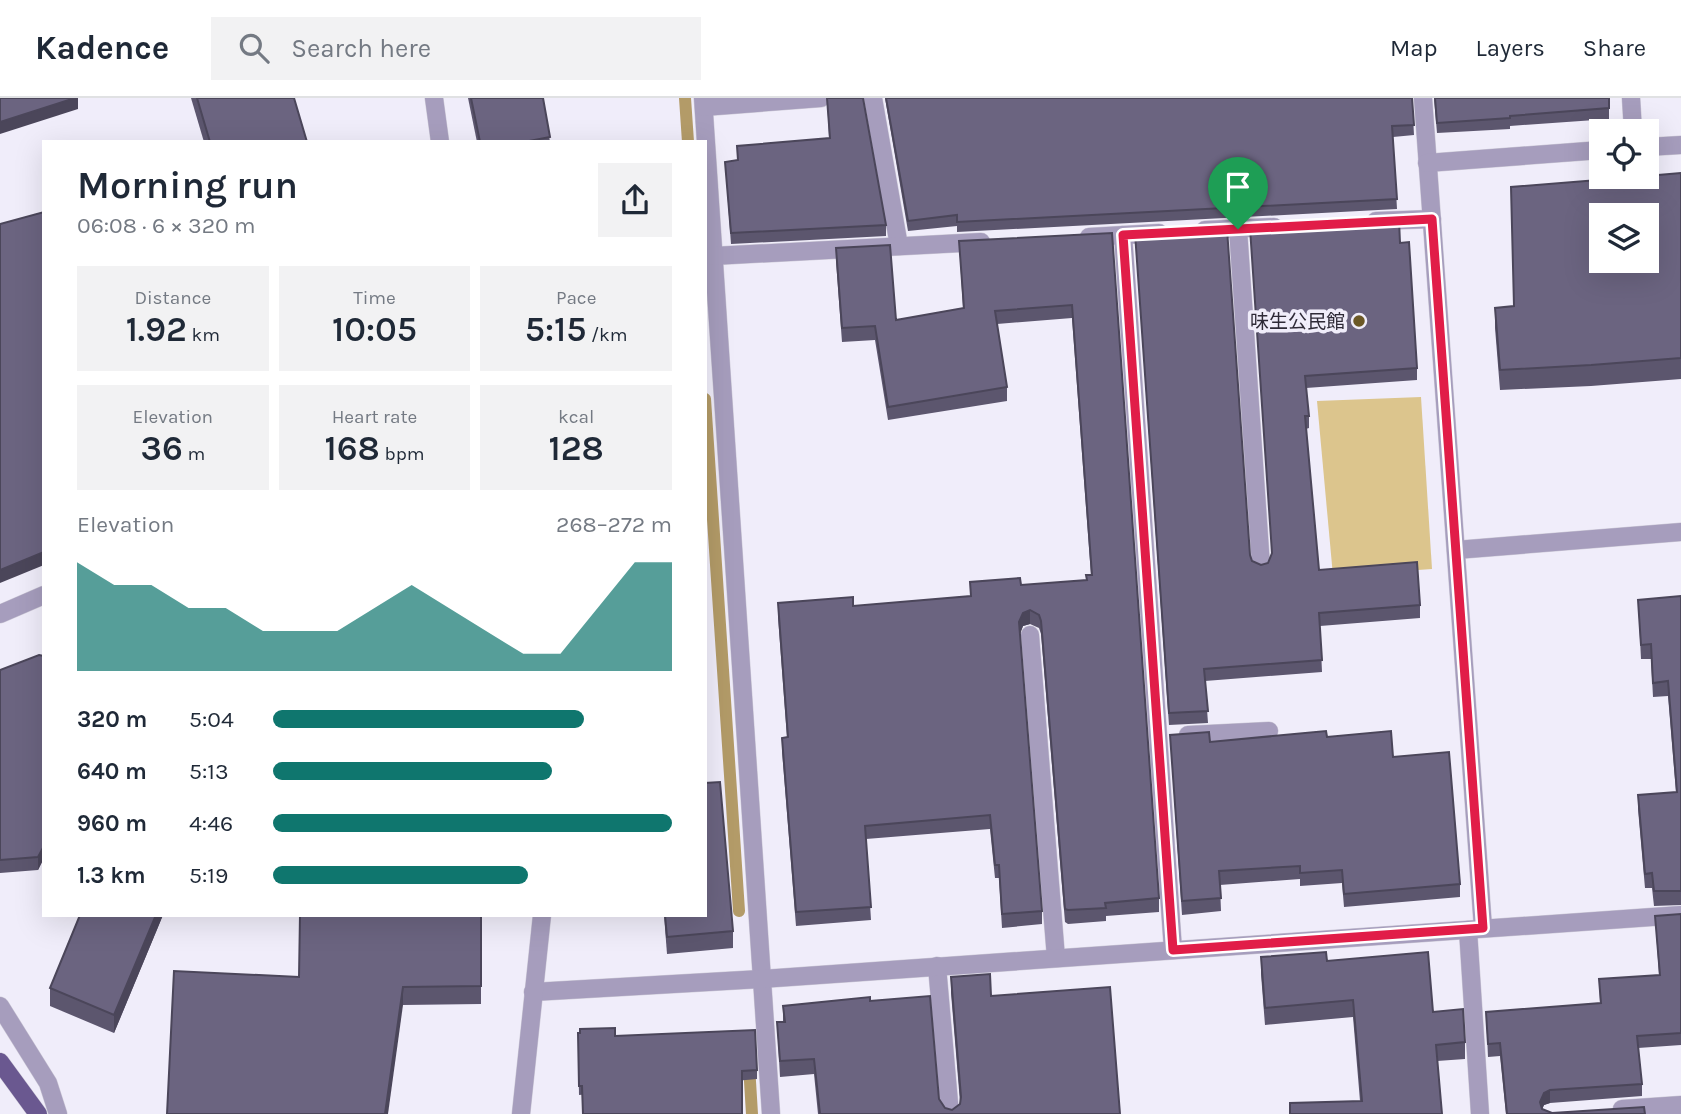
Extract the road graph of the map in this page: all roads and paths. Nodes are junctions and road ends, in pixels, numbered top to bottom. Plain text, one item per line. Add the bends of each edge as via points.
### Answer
1 (434, 98) edge
2 (821, 98) edge
3 (873, 98) edge
4 (1423, 98) edge
5 (1631, 98) edge
6 (704, 103) edge
7 (1632, 119) edge
8 (440, 140) edge
9 (706, 140) edge
10 (1681, 145) edge
11 (1659, 146) edge
12 (1589, 151) edge
13 (707, 154) edge
14 (1427, 163) junction
15 (1432, 219) junction
16 (1363, 222) edge
17 (1293, 226) edge
18 (1238, 229) junction
19 (1123, 235) junction
20 (1070, 238) edge
21 (1004, 241) edge
22 (899, 246) junction
23 (713, 256) junction
24 (1681, 532) edge
25 (1456, 551) junction
26 (1261, 566) edge
27 (42, 596) edge
28 (0, 614) edge
29 (1030, 635) dead end
30 (1269, 731) dead end
31 (1158, 737) junction
32 (1681, 915) edge
33 (542, 917) edge
34 (1475, 929) junction
35 (1173, 950) junction
36 (1056, 958) junction
37 (937, 966) junction
38 (761, 979) junction
39 (533, 992) junction
40 (0, 1006) edge
41 (0, 1062) edge
42 (1681, 1105) edge
43 (1603, 1110) edge
44 (38, 1114) edge
45 (58, 1114) edge
46 (521, 1114) edge
47 (771, 1114) edge
48 (950, 1114) edge
49 (1480, 1114) edge

1 - 8 street
2 - 6 street
3 - 22 street
4 - 14 street
5 - 7 street
6 - 9 street
10 - 11 street
12 - 14 street
13 - 23 street
14 - 15 street
15 - 16 street
15 - 25 street
17 - 18 street
18 - 19 street
18 - 26 street
19 - 20 street
19 - 31 street
21 - 22 street
22 - 23 street
23 - 38 street
24 - 25 street
25 - 34 street
27 - 28 street
29 - 36 street
30 - 31 street
31 - 35 street
32 - 34 street
33 - 39 street
34 - 35 street
34 - 49 street
35 - 36 street
36 - 37 street
37 - 38 street
37 - 48 street
38 - 39 street
38 - 47 street
39 - 46 street
40 - 45 street via 48,1083
41 - 44 main road
42 - 43 street

